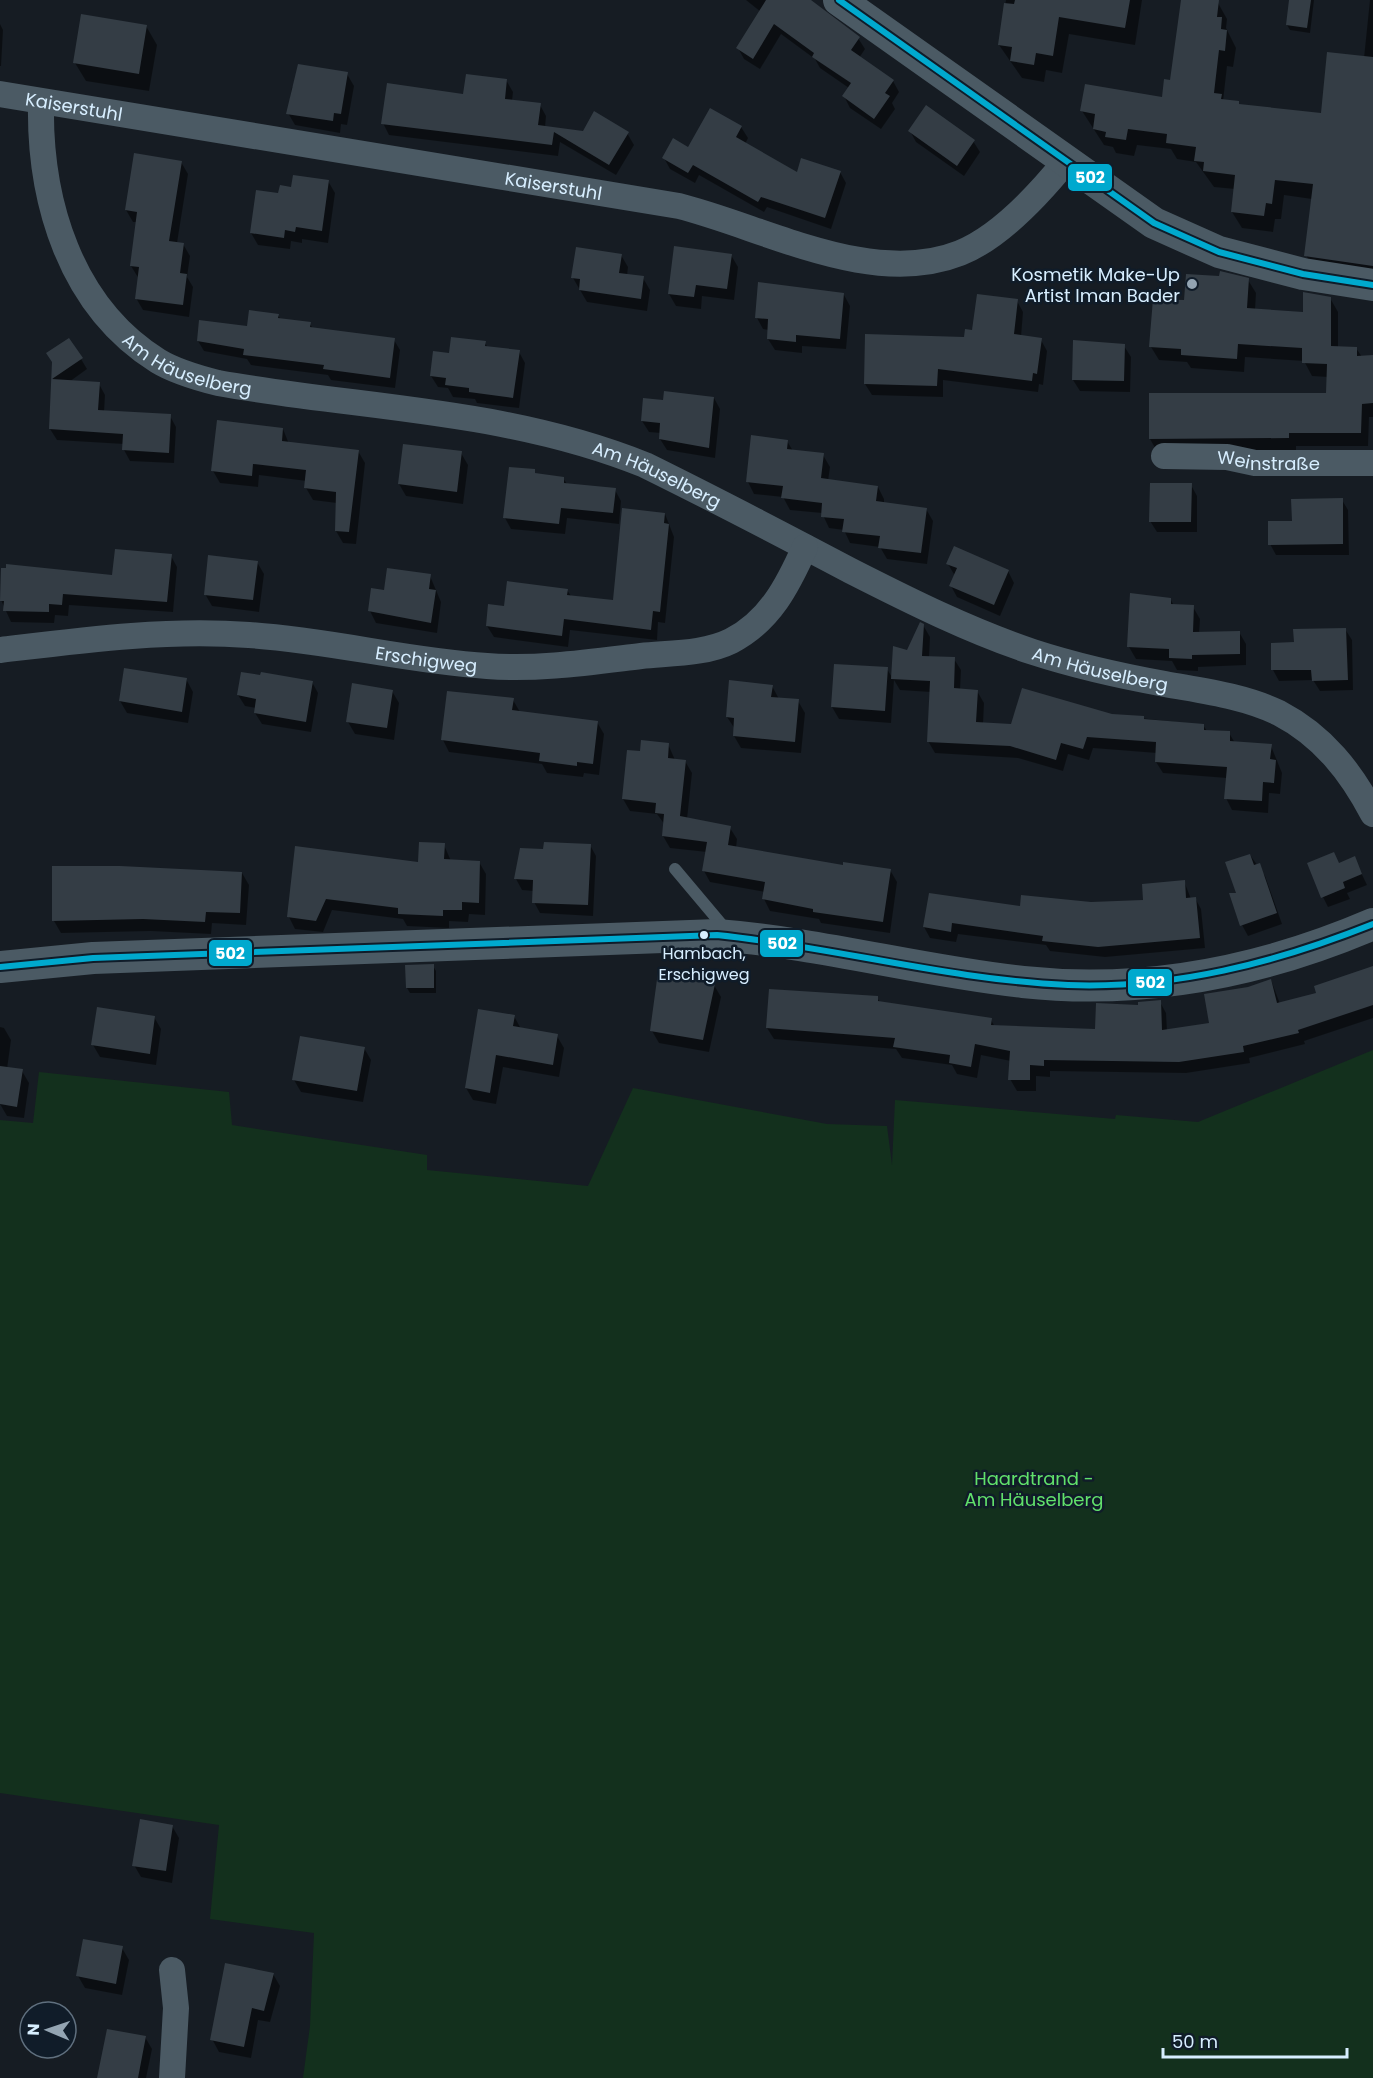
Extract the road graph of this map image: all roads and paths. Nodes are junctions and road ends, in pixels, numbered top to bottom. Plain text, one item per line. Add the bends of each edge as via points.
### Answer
1 (839, 0) edge
2 (0, 94) edge
3 (41, 102) junction
4 (1066, 161) junction
5 (1373, 285) edge
6 (1164, 456) dead end
7 (1373, 463) edge
8 (805, 547) junction
9 (0, 650) edge
10 (1373, 814) edge
11 (675, 869) dead end
12 (1373, 924) edge
13 (731, 936) junction
14 (0, 967) edge
15 (172, 1970) dead end
16 (172, 2078) edge

1 - 4 street
2 - 3 street, Kaiserstuhl
3 - 4 street, Kaiserstuhl via 679,206 845,257 903,265 962,252 989,236 1035,196
3 - 8 street, Am Häuselberg via 40,128 49,199 63,244 88,290 115,324 160,362 218,383 490,420 561,435 645,465
4 - 5 street via 1134,212 1183,238 1265,265
6 - 7 street, Weinstraße via 1227,457 1255,463
8 - 9 street, Erschigweg via 772,608 729,642 698,650 489,667 296,639 203,632 103,637
8 - 10 street, Am Häuselberg via 914,603 1033,652 1254,703 1280,714 1337,758
11 - 13 lane
12 - 13 street via 1233,971 1167,983 1117,986 1021,982
13 - 14 street via 93,958
15 - 16 street via 176,2008

